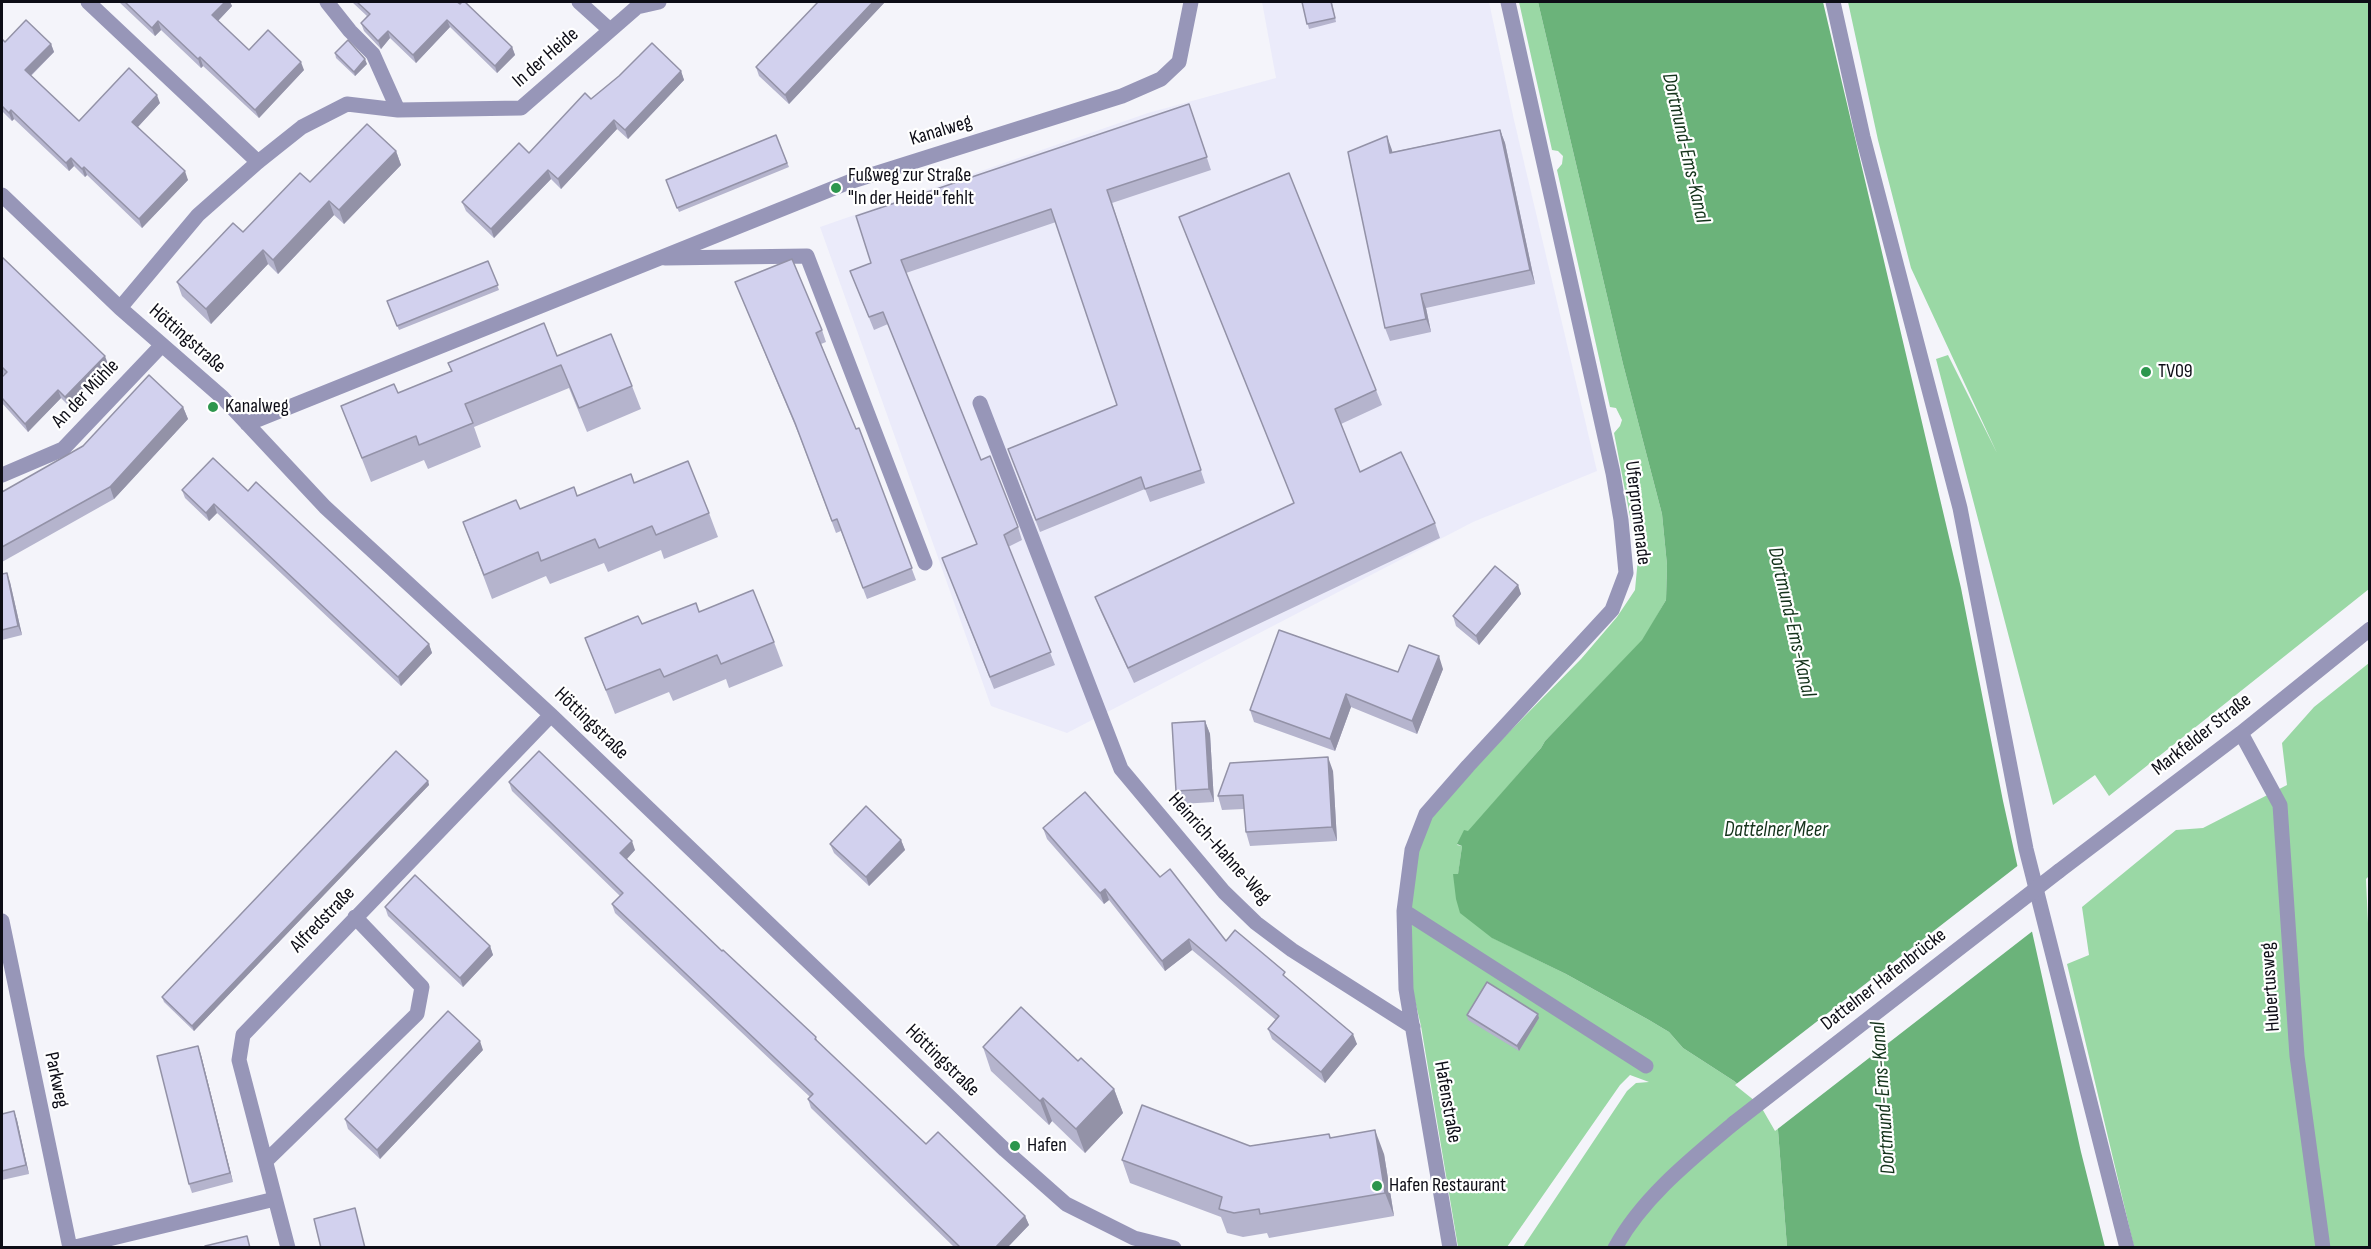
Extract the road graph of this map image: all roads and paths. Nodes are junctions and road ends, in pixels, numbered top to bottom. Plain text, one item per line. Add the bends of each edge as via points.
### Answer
1 (88, 2) edge
2 (327, 2) edge
3 (579, 2) edge
4 (659, 2) edge
5 (1191, 2) edge
6 (1508, 2) edge
7 (1833, 2) edge
8 (609, 30) junction
9 (398, 110) junction
10 (258, 162) junction
11 (2, 195) edge
12 (656, 258) junction
13 (120, 308) junction
14 (161, 346) junction
15 (980, 403) dead end
16 (247, 424) junction
17 (2, 475) edge
18 (925, 563) dead end
19 (2370, 630) edge
20 (551, 715) junction
21 (2241, 733) junction
22 (2059, 871) joint
23 (1404, 911) junction
24 (355, 917) junction
25 (2, 921) edge
26 (1406, 964) joint
27 (1413, 1027) junction
28 (1646, 1066) dead end
29 (266, 1161) junction
30 (275, 1199) junction
31 (71, 1248) edge
32 (288, 1248) edge
33 (1174, 1248) edge
34 (1450, 1248) edge
35 (1615, 1248) edge
36 (2127, 1248) edge
37 (2323, 1248) edge

1 - 10 street
2 - 9 street via 373,54
3 - 8 street, In der Heide
4 - 8 street, In der Heide via 637,7
5 - 12 street, Kanalweg via 1179,62 1161,79 1122,96 849,182
6 - 23 street, Uferpromenade via 1613,473 1626,573 1612,610 1426,814 1412,850
7 - 36 street via 1863,137 1960,508 2026,849
8 - 9 street, In der Heide via 521,108
9 - 10 street, In der Heide via 347,104 302,127
10 - 13 street, In der Heide via 198,215
11 - 13 street, Höttingstraße
12 - 16 street, Kanalweg
12 - 18 street, Kanalweg via 807,256
13 - 14 street, Höttingstraße
14 - 16 street, Höttingstraße via 223,398
14 - 17 street, An der Mühle via 63,449
15 - 27 street, Heinrich-Hahne-Weg via 1121,769 1224,892 1256,923
16 - 20 street, Höttingstraße via 325,507
19 - 21 street, Markfelder Straße
20 - 24 street, Alfredstraße
20 - 33 street, Höttingstraße via 1065,1204 1134,1238
21 - 22 street, Markfelder Straße
21 - 37 street, Hubertusweg via 2280,805 2296,1056
22 - 35 street, Dattelner Hafenbrücke, bridge via 1678,1170 1624,1232
23 - 26 street, Uferpromenade
23 - 28 street
24 - 29 street, Alfredstraße via 243,1035 239,1060
24 - 29 street via 422,987 417,1014
25 - 31 street, Parkweg
26 - 27 street, Hafenstraße
27 - 34 street, Hafenstraße
29 - 30 street, Alfredstraße
30 - 31 street
30 - 32 street, Alfredstraße

